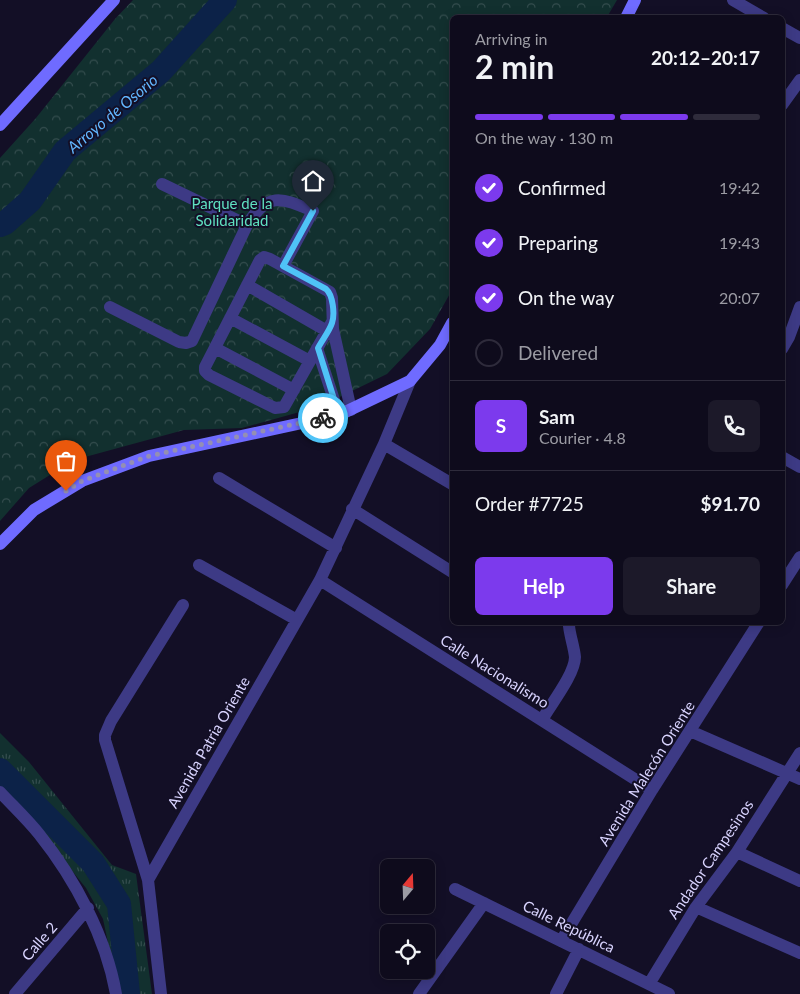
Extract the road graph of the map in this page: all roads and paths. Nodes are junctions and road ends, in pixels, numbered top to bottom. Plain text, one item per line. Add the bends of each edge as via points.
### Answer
1 (114, 0) edge
2 (635, 0) edge
3 (733, 0) edge
4 (628, 15) edge
5 (759, 15) edge
6 (785, 30) edge
7 (800, 38) edge
8 (800, 80) edge
9 (785, 101) edge
10 (0, 126) edge
11 (162, 184) dead end
12 (247, 225) junction
13 (283, 266) junction
14 (247, 285) junction
15 (110, 307) dead end
16 (800, 307) edge
17 (230, 318) junction
18 (330, 326) junction
19 (450, 327) edge
20 (785, 344) edge
21 (215, 348) junction
22 (318, 348) junction
23 (310, 361) junction
24 (340, 367) junction
25 (326, 374) junction
26 (410, 380) junction
27 (294, 390) junction
28 (345, 413) junction
29 (384, 444) junction
30 (785, 459) edge
31 (800, 467) edge
32 (219, 478) dead end
33 (450, 483) edge
34 (352, 509) junction
35 (0, 544) edge
36 (336, 548) junction
37 (800, 557) edge
38 (200, 565) dead end
39 (450, 571) edge
40 (320, 580) junction
41 (785, 580) edge
42 (183, 605) dead end
43 (297, 620) junction
44 (568, 625) edge
45 (757, 625) edge
46 (542, 720) junction
47 (690, 731) junction
48 (800, 753) edge
49 (787, 772) junction
50 (800, 779) edge
51 (652, 790) junction
52 (1, 796) edge
53 (737, 852) junction
54 (148, 880) junction
55 (800, 881) edge
56 (455, 889) dead end
57 (484, 903) junction
58 (696, 907) junction
59 (88, 908) junction
60 (561, 941) junction
61 (579, 950) junction
62 (800, 953) edge
63 (659, 990) edge
64 (15, 994) edge
65 (116, 994) edge
66 (161, 994) edge
67 (419, 994) edge
68 (556, 994) edge

1 - 10 street
2 - 4 street
3 - 5 street
6 - 7 street
8 - 9 street
11 - 12 street
12 - 13 street via 257,210 270,201 291,201 313,211
12 - 15 street via 192,341 179,342
13 - 14 street via 264,257
13 - 18 street via 330,292
14 - 17 street
14 - 18 street
16 - 20 street
17 - 21 street
17 - 23 street
18 - 22 street
18 - 24 street
19 - 26 street, Avenida Patria Oriente via 440,345
21 - 27 street
21 - 27 street via 205,367 209,375 275,408 284,407
22 - 23 street
22 - 25 street
23 - 27 street
24 - 25 street
24 - 28 street
25 - 28 street
26 - 28 street, Avenida Patria Oriente
26 - 29 street, Avenida Patria Oriente
28 - 35 street, Avenida Patria Oriente via 149,456 82,481 34,510
29 - 33 street
29 - 34 street, Avenida Patria Oriente
30 - 31 street
32 - 36 street
34 - 36 street, Avenida Patria Oriente
34 - 39 street
36 - 40 street, Avenida Patria Oriente
37 - 41 street
38 - 43 street
40 - 43 street, Avenida Patria Oriente
40 - 46 street, Calle Nacionalismo
42 - 54 street via 106,734 106,746
43 - 54 street, Avenida Patria Oriente
44 - 46 street via 575,659 569,676
45 - 47 street, Avenida Malecón Oriente
46 - 51 street, Calle Nacionalismo
47 - 49 street
47 - 51 street, Avenida Malecón Oriente
48 - 49 street, Andador Campesinos
49 - 50 street
49 - 53 street, Andador Campesinos
51 - 60 street, Avenida Malecón Oriente
52 - 59 street via 39,834
53 - 55 street
53 - 58 street, Andador Campesinos
54 - 66 street
56 - 57 street, Calle República
57 - 60 street, Calle República
57 - 67 street
58 - 62 street
58 - 63 street, Andador Campesinos
59 - 64 street, Calle 2
59 - 65 street
60 - 61 street, Calle República
61 - 63 street, Calle República
61 - 68 street

